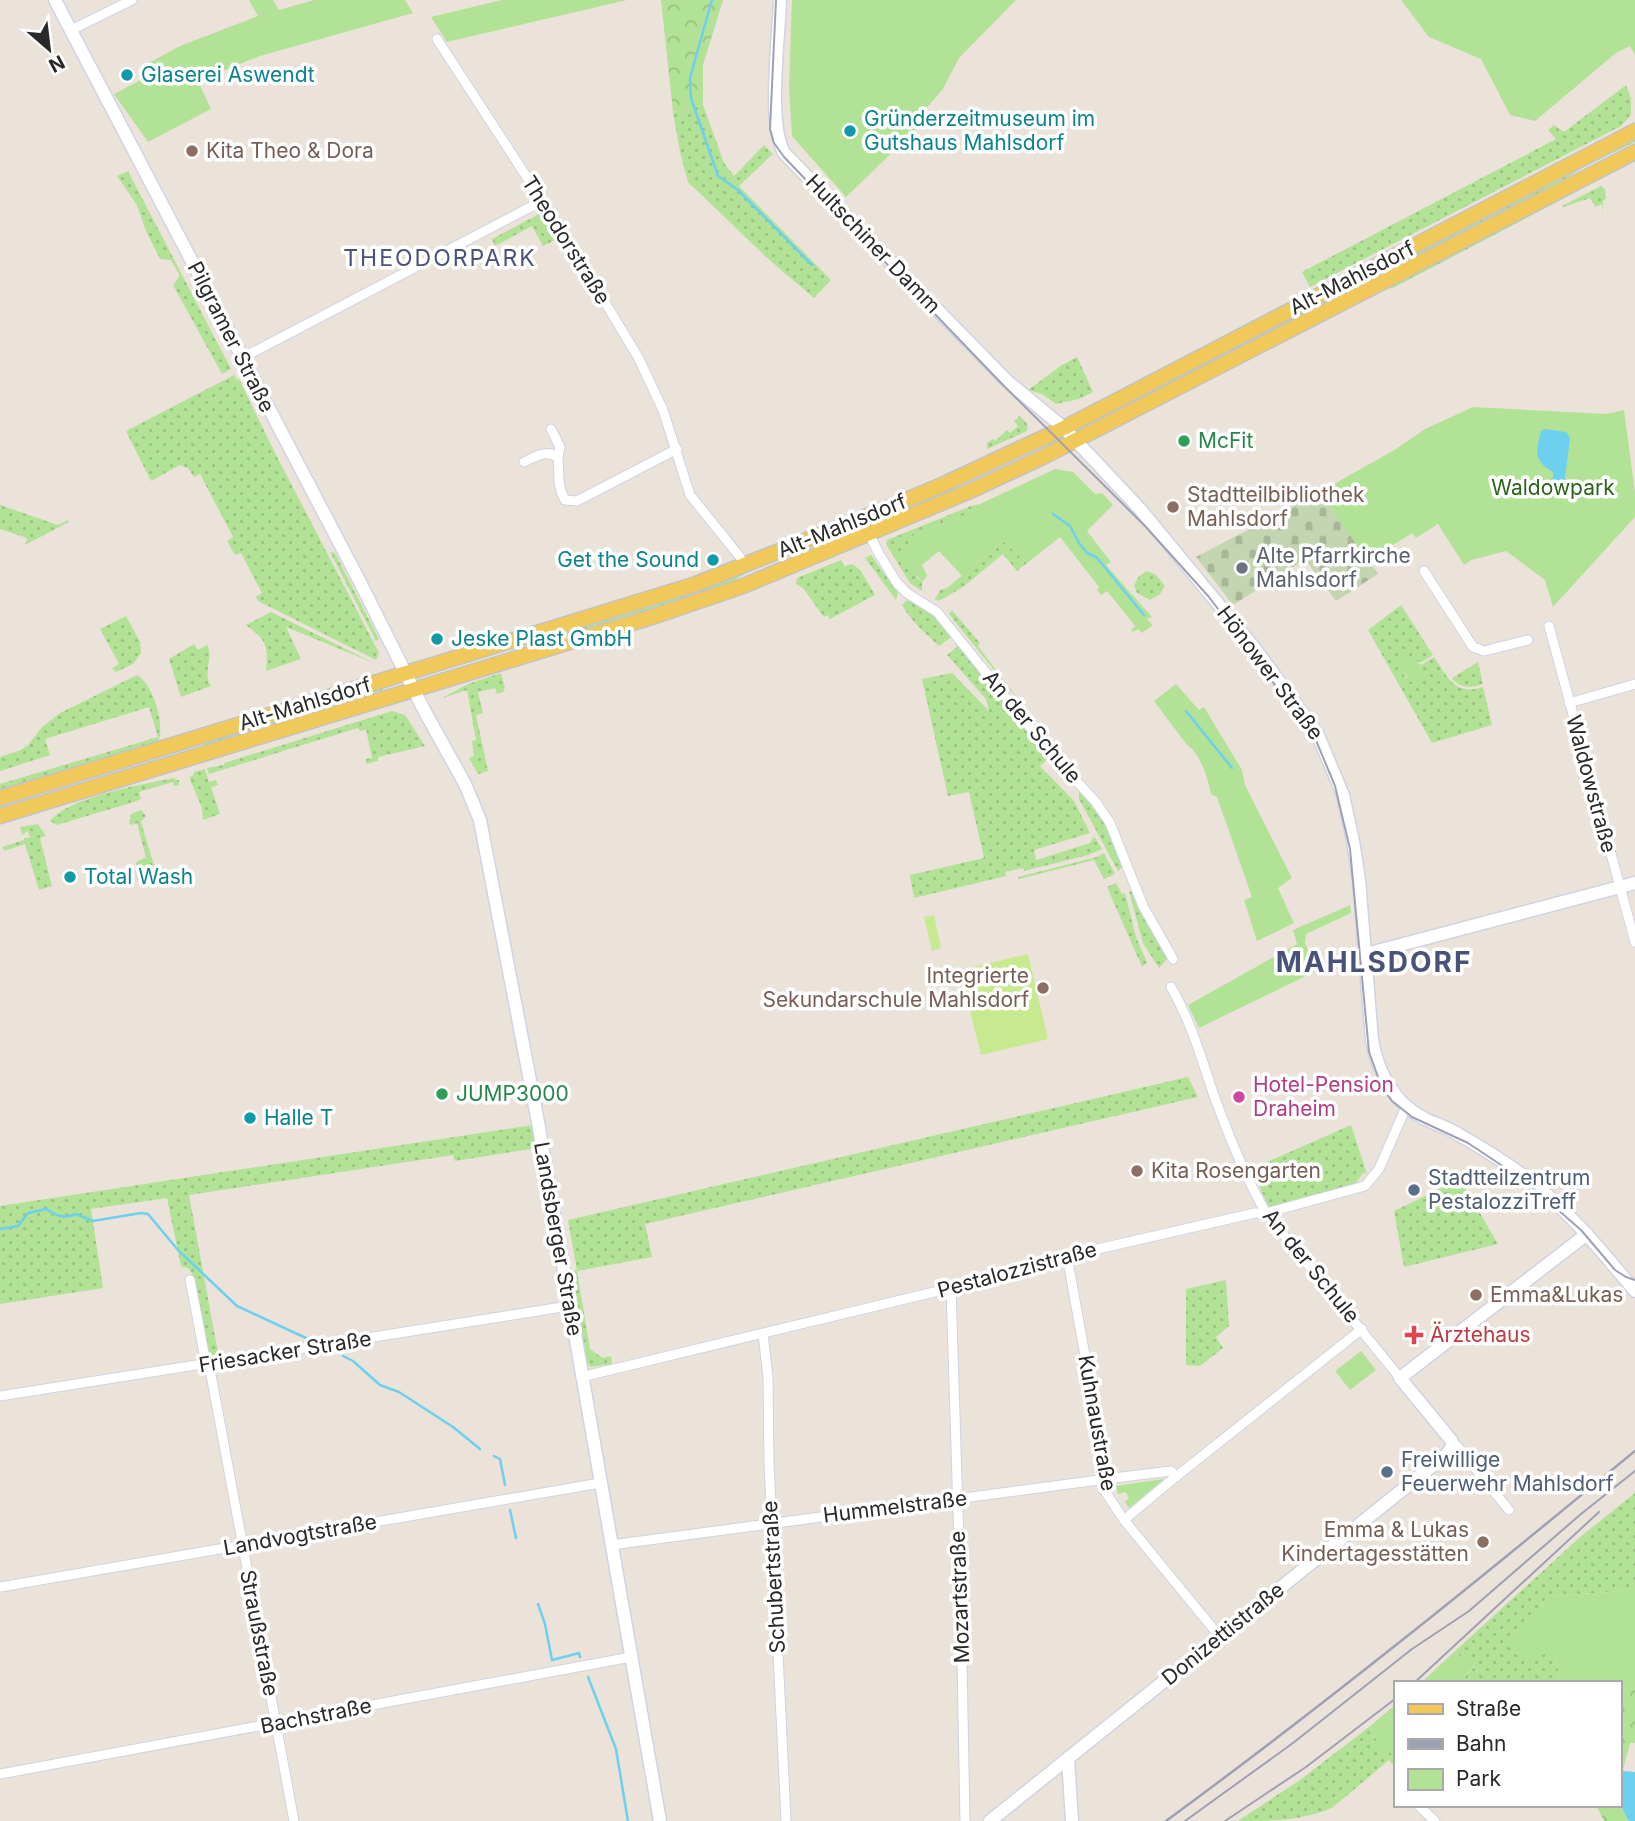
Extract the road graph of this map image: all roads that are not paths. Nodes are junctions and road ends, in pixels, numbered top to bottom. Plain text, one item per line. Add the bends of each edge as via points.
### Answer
1 (55, 0) edge
2 (132, 0) edge
3 (780, 0) edge
4 (71, 30) junction
5 (437, 39) dead end
6 (1635, 131) edge
7 (1635, 152) edge
8 (542, 201) junction
9 (242, 358) junction
10 (1064, 428) junction
11 (551, 429) dead end
12 (1076, 440) junction
13 (677, 449) junction
14 (558, 457) junction
15 (524, 462) dead end
16 (862, 518) junction
17 (868, 532) junction
18 (744, 566) junction
19 (1424, 571) dead end
20 (1549, 626) dead end
21 (1528, 640) dead end
22 (406, 674) junction
23 (1635, 684) edge
24 (414, 689) junction
25 (1569, 703) junction
26 (0, 798) edge
27 (0, 816) edge
28 (1635, 883) edge
29 (1619, 887) junction
30 (1635, 942) edge
31 (1366, 954) junction
32 (1173, 959) dead end
33 (1171, 987) dead end
34 (1406, 1107) junction
35 (1266, 1213) junction
36 (1587, 1234) junction
37 (1067, 1256) junction
38 (190, 1280) dead end
39 (951, 1288) junction
40 (1634, 1289) edge
41 (569, 1306) junction
42 (1362, 1329) junction
43 (763, 1334) junction
44 (209, 1364) junction
45 (581, 1377) junction
46 (1401, 1378) junction
47 (0, 1396) edge
48 (1453, 1445) junction
49 (1176, 1477) junction
50 (1104, 1479) junction
51 (600, 1483) junction
52 (957, 1500) junction
53 (1509, 1510) dead end
54 (1124, 1520) junction
55 (772, 1522) junction
56 (611, 1545) junction
57 (242, 1546) junction
58 (0, 1587) edge
59 (1220, 1637) junction
60 (631, 1657) junction
61 (276, 1723) junction
62 (1069, 1758) junction
63 (0, 1773) edge
64 (1420, 1807) edge
65 (294, 1821) edge
66 (660, 1821) edge
67 (786, 1821) edge
68 (965, 1821) edge
69 (990, 1821) edge
70 (1072, 1821) edge
71 (1435, 1821) edge

1 - 4 street, Pilgramer Straße
2 - 4 street
3 - 10 street, Hultschiner Damm via 775,110 784,153 1006,380
4 - 9 street, Pilgramer Straße
5 - 8 street, Theodorstraße
6 - 10 main road, Alt-Mahlsdorf
7 - 12 main road, Alt-Mahlsdorf
8 - 9 street
8 - 13 street, Theodorstraße via 638,357
9 - 22 street, Pilgramer Straße
10 - 12 street, Hultschiner Damm
10 - 16 main road, Alt-Mahlsdorf
11 - 14 street via 560,447
12 - 17 main road, Alt-Mahlsdorf via 992,481
12 - 31 street, Hönower Straße via 1192,571 1318,733 1350,827
13 - 14 street via 577,501 565,500 561,492
13 - 18 street, Theodorstraße via 690,495
14 - 15 street via 541,454
16 - 17 street, An der Schule
16 - 18 main road, Alt-Mahlsdorf
17 - 24 main road, Alt-Mahlsdorf via 743,586
17 - 32 street, An der Schule via 897,583 937,612 1095,801 1110,823 1143,906
18 - 22 main road, Alt-Mahlsdorf
19 - 21 street via 1478,650
20 - 25 street, Waldowstraße
22 - 24 street, Landsberger Straße
22 - 26 main road, Alt-Mahlsdorf
23 - 25 street
24 - 27 main road, Alt-Mahlsdorf
24 - 41 street, Landsberger Straße via 480,820
25 - 29 street, Waldowstraße
28 - 29 street
29 - 30 street, Waldowstraße
29 - 31 street
31 - 34 street, Hönower Straße via 1374,1053 1389,1088
33 - 35 street, An der Schule via 1186,1013 1235,1150
34 - 35 street, Pestalozzistraße via 1379,1169 1365,1186
34 - 36 street, Hönower Straße via 1512,1168
35 - 37 street, Pestalozzistraße
35 - 42 street, An der Schule
36 - 40 street, Hönower Straße
36 - 46 street
37 - 39 street, Pestalozzistraße
37 - 50 street, Kuhnaustraße
38 - 44 street, Straußstraße
39 - 43 street, Pestalozzistraße
39 - 52 street, Mozartstraße
41 - 44 street, Friesacker Straße
41 - 45 street, Landsberger Straße
42 - 46 street, An der Schule
42 - 49 street
43 - 45 street, Pestalozzistraße
43 - 55 street, Schubertstraße
44 - 47 street, Friesacker Straße
44 - 57 street, Straußstraße
45 - 51 street, Landsberger Straße
46 - 48 street, An der Schule
48 - 53 street, An der Schule
48 - 59 street, Donizettistraße
49 - 50 street, Hummelstraße via 1171,1471
49 - 54 street
50 - 52 street, Hummelstraße
50 - 54 street, Kuhnaustraße via 1106,1493
51 - 56 street, Landsberger Straße
51 - 57 street, Landvogtstraße
52 - 55 street, Hummelstraße
52 - 68 street, Mozartstraße
54 - 59 street, Kuhnaustraße
55 - 56 street, Hummelstraße
55 - 67 street, Schubertstraße
56 - 60 street, Landsberger Straße
57 - 58 street, Landvogtstraße
57 - 61 street, Straußstraße
59 - 62 street, Donizettistraße
60 - 61 street, Bachstraße
60 - 66 street, Landsberger Straße
61 - 63 street, Bachstraße
61 - 65 street, Straußstraße
62 - 69 street, Donizettistraße
62 - 70 street
64 - 71 street

